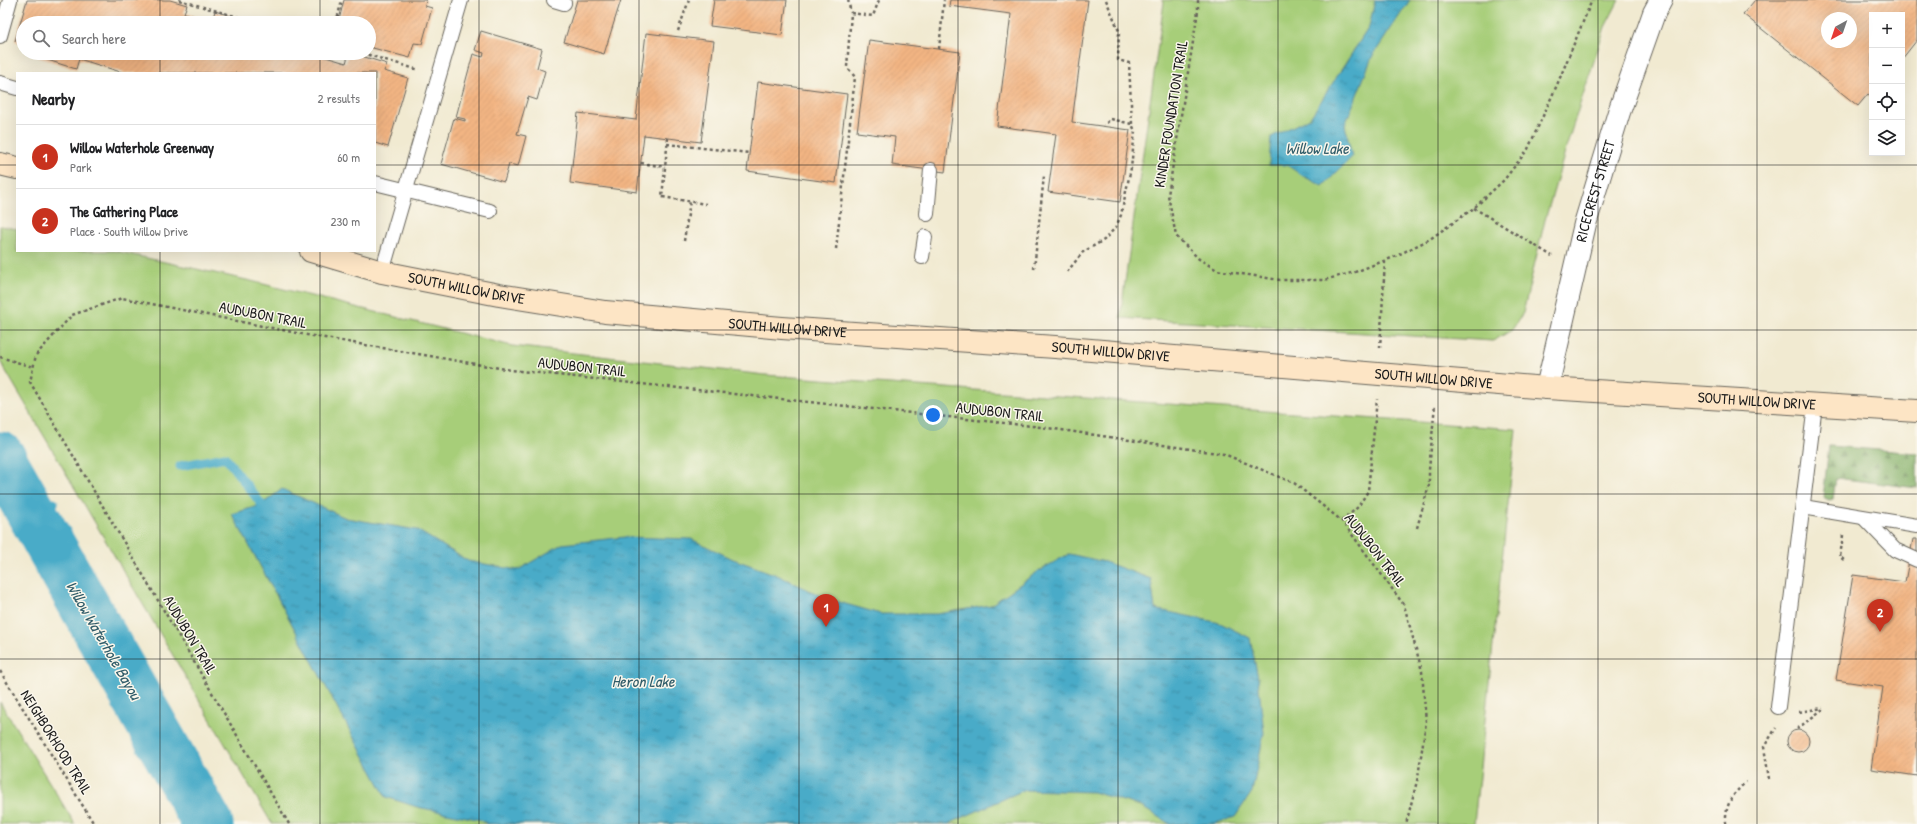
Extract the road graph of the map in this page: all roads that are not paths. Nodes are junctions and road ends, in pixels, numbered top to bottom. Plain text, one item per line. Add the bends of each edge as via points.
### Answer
1 (10, 0) edge
2 (461, 0) edge
3 (1661, 0) edge
4 (0, 36) edge
5 (0, 83) edge
6 (16, 88) edge
7 (0, 164) edge
8 (16, 168) edge
9 (931, 170) dead end
10 (376, 182) edge
11 (406, 191) junction
12 (490, 211) dead end
13 (927, 214) dead end
14 (925, 237) dead end
15 (314, 252) edge
16 (922, 257) dead end
17 (382, 272) junction
18 (1547, 388) junction
19 (1816, 405) junction
20 (1917, 411) edge
21 (1803, 507) junction
22 (1864, 518) junction
23 (1917, 526) edge
24 (1917, 560) edge
25 (1778, 707) dead end

1 - 4 lane
2 - 11 lane
3 - 18 street, RICECREST STREET via 1619,112 1585,224
5 - 6 lane
7 - 8 street
9 - 13 lane
10 - 11 lane
11 - 12 lane
11 - 17 lane
14 - 16 lane
15 - 17 street, SOUTH WILLOW DRIVE
17 - 18 street, SOUTH WILLOW DRIVE via 499,296 604,312
18 - 19 street, SOUTH WILLOW DRIVE
19 - 20 street, SOUTH WILLOW DRIVE
19 - 21 lane
21 - 22 lane
21 - 25 lane
22 - 23 lane
22 - 24 lane via 1895,550

